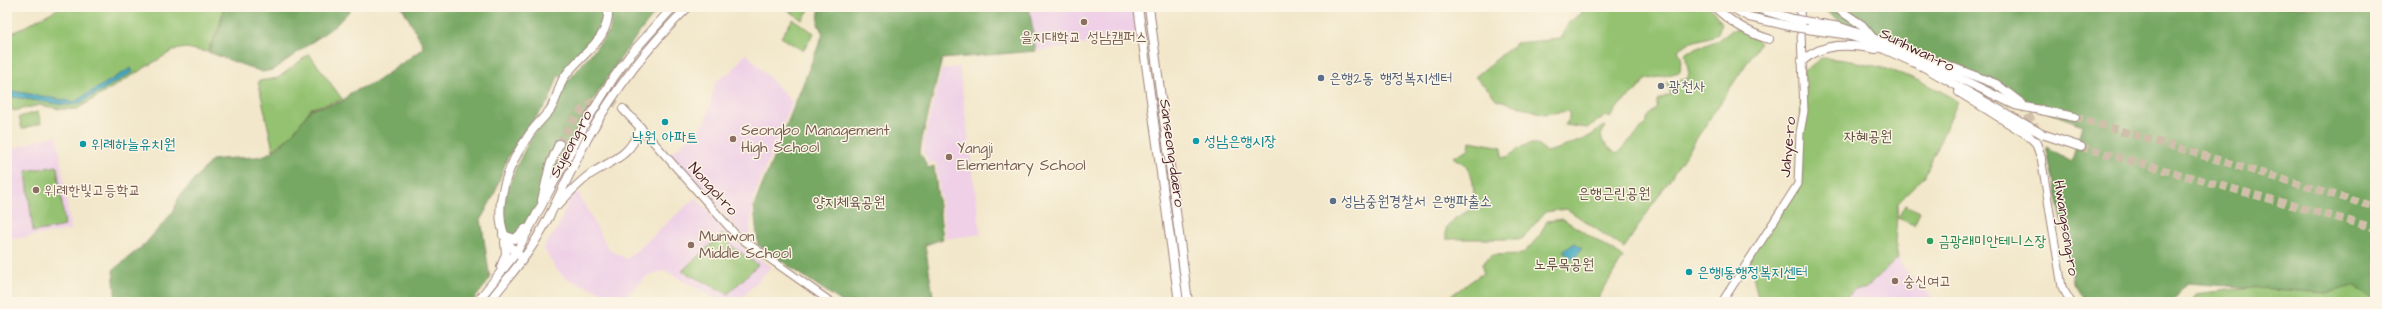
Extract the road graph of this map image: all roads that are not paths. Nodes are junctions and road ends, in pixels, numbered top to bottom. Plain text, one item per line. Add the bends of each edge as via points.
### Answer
1 (608, 7) edge
2 (673, 7) edge
3 (688, 7) edge
4 (1138, 7) edge
5 (1148, 7) edge
6 (1715, 7) edge
7 (1731, 7) edge
8 (1753, 7) edge
9 (1800, 7) edge
10 (1835, 7) edge
11 (1794, 23) junction
12 (1873, 37) junction
13 (1769, 39) dead end
14 (1885, 50) junction
15 (1915, 55) junction
16 (1802, 61) junction
17 (1924, 67) junction
18 (2022, 104) tunnel mouth
19 (623, 109) tunnel mouth
20 (2075, 117) tunnel mouth
21 (641, 128) junction
22 (2041, 138) tunnel mouth
23 (559, 144) tunnel mouth
24 (2081, 147) tunnel mouth
25 (2041, 156) junction
26 (541, 208) junction
27 (550, 214) junction
28 (535, 217) junction
29 (503, 235) junction
30 (521, 253) junction
31 (494, 280) junction
32 (477, 302) edge
33 (489, 302) edge
34 (830, 302) edge
35 (1179, 302) edge
36 (1188, 302) edge
37 (1722, 302) edge
38 (2071, 302) edge

1 - 29 main road via 609,18 604,34 564,79 550,109 528,136 517,155 501,200 500,219
2 - 26 main road, Sujeong-ro via 614,77 586,122
3 - 27 main road, Sujeong-ro via 642,58 614,96 587,139
4 - 35 main road, Sanseong-daero
5 - 36 main road, Sanseong-daero
6 - 13 main road via 1730,20 1760,37
7 - 11 main road, Sunhwan-ro via 1749,17
8 - 11 main road, Sunhwan-ro
9 - 16 street, Jahye-ro
10 - 12 main road via 1862,25
11 - 12 main road, Sunhwan-ro, bridge via 1803,21 1840,27
11 - 14 main road, Sunhwan-ro, bridge via 1807,29 1853,36
12 - 15 main road, Sunhwan-ro
14 - 16 main road via 1859,46 1832,46 1815,51
14 - 17 main road, Sunhwan-ro
15 - 18 main road via 1966,71 1996,84
15 - 20 main road, Sunhwan-ro via 2015,105
16 - 37 street, Jahye-ro via 1804,111 1800,133 1798,184
17 - 24 main road, Sunhwan-ro via 2042,134
17 - 25 main road via 1952,88 2028,135 2036,143
19 - 21 main road
21 - 27 main road via 626,153 576,185
21 - 34 street, Nongol-ro via 736,234
22 - 25 main road
23 - 26 main road via 544,186
25 - 38 street, Hwangsong-ro via 2062,287
26 - 28 main road, Sujeong-ro
27 - 30 main road, Sujeong-ro
28 - 29 main road via 515,239
28 - 30 main road, Sujeong-ro
29 - 30 main road via 509,248
29 - 31 main road via 506,254
30 - 31 main road, Sujeong-ro
30 - 33 main road, Sujeong-ro
31 - 32 main road, Sujeong-ro

